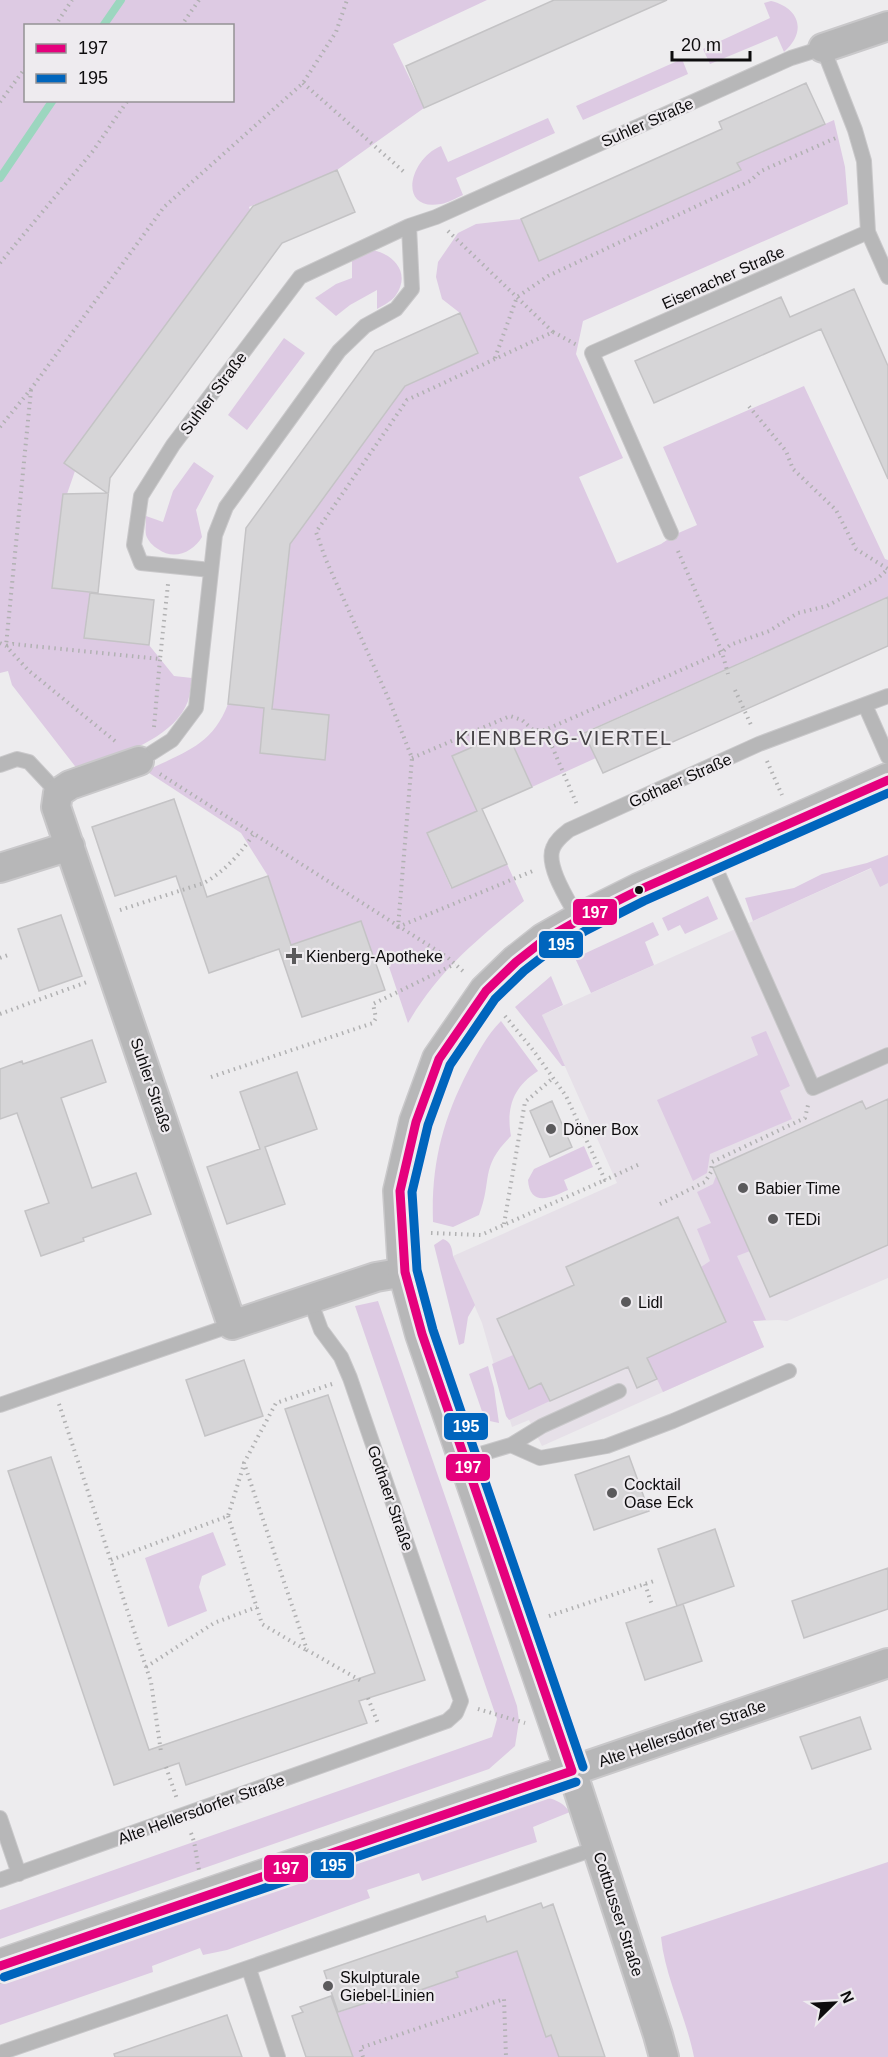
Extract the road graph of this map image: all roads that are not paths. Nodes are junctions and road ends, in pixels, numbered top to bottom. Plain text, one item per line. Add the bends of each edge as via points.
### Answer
1 (888, 26) edge
2 (823, 48) junction
3 (409, 226) junction
4 (868, 232) junction
5 (888, 278) edge
6 (671, 533) road end
7 (211, 570) junction
8 (888, 696) edge
9 (865, 705) junction
10 (145, 757) joint
11 (888, 757) edge
12 (0, 765) edge
13 (888, 780) edge
14 (58, 793) junction
15 (70, 846) junction
16 (711, 858) junction
17 (0, 868) edge
18 (579, 920) junction
19 (888, 1055) edge
20 (405, 1272) junction
21 (310, 1300) junction
22 (232, 1325) junction
23 (789, 1371) dead end
24 (619, 1391) dead end
25 (0, 1405) edge
26 (511, 1445) junction
27 (464, 1459) junction
28 (888, 1663) edge
29 (461, 1701) joint
30 (572, 1771) junction
31 (0, 1818) edge
32 (597, 1848) junction
33 (19, 1874) junction
34 (0, 1880) edge
35 (0, 1966) edge
36 (249, 1969) junction
37 (0, 2053) edge
38 (278, 2057) edge
39 (664, 2057) edge

1 - 2 street, Suhler Straße
2 - 3 lane, Suhler Straße via 791,58
2 - 4 lane via 864,161
3 - 7 lane via 412,289 396,309 365,326 339,351 242,484 226,507 215,535
3 - 7 lane, Suhler Straße via 300,277 173,445 141,496 134,545 141,563
4 - 5 lane
4 - 6 lane, Eisenacher Straße via 592,353
7 - 10 lane via 196,708 172,740
8 - 9 lane, Gothaer Straße
9 - 11 lane
9 - 18 lane, Gothaer Straße via 759,744 569,830 552,850 552,863
10 - 14 street via 70,784
12 - 14 lane via 17,759 29,762
13 - 16 street
14 - 15 street, Suhler Straße via 56,807
15 - 17 street
15 - 22 street, Suhler Straße
16 - 18 street
16 - 19 lane via 813,1088
18 - 20 street via 544,940 486,991 439,1059 416,1122 400,1191
20 - 21 street via 376,1277
20 - 27 street
21 - 22 street
21 - 29 lane, Gothaer Straße via 321,1330 341,1357 350,1378
22 - 25 lane
23 - 26 lane via 607,1446 540,1458
24 - 26 lane via 542,1426
26 - 27 lane
27 - 30 street
28 - 30 street, Alte Hellersdorfer Straße
29 - 33 lane, Alte Hellersdorfer Straße via 447,1721
30 - 32 street, Cottbusser Straße
30 - 35 street, Alte Hellersdorfer Straße
31 - 33 lane
32 - 36 lane
32 - 39 street, Cottbusser Straße
33 - 34 lane, Alte Hellersdorfer Straße
36 - 37 lane
36 - 38 lane

